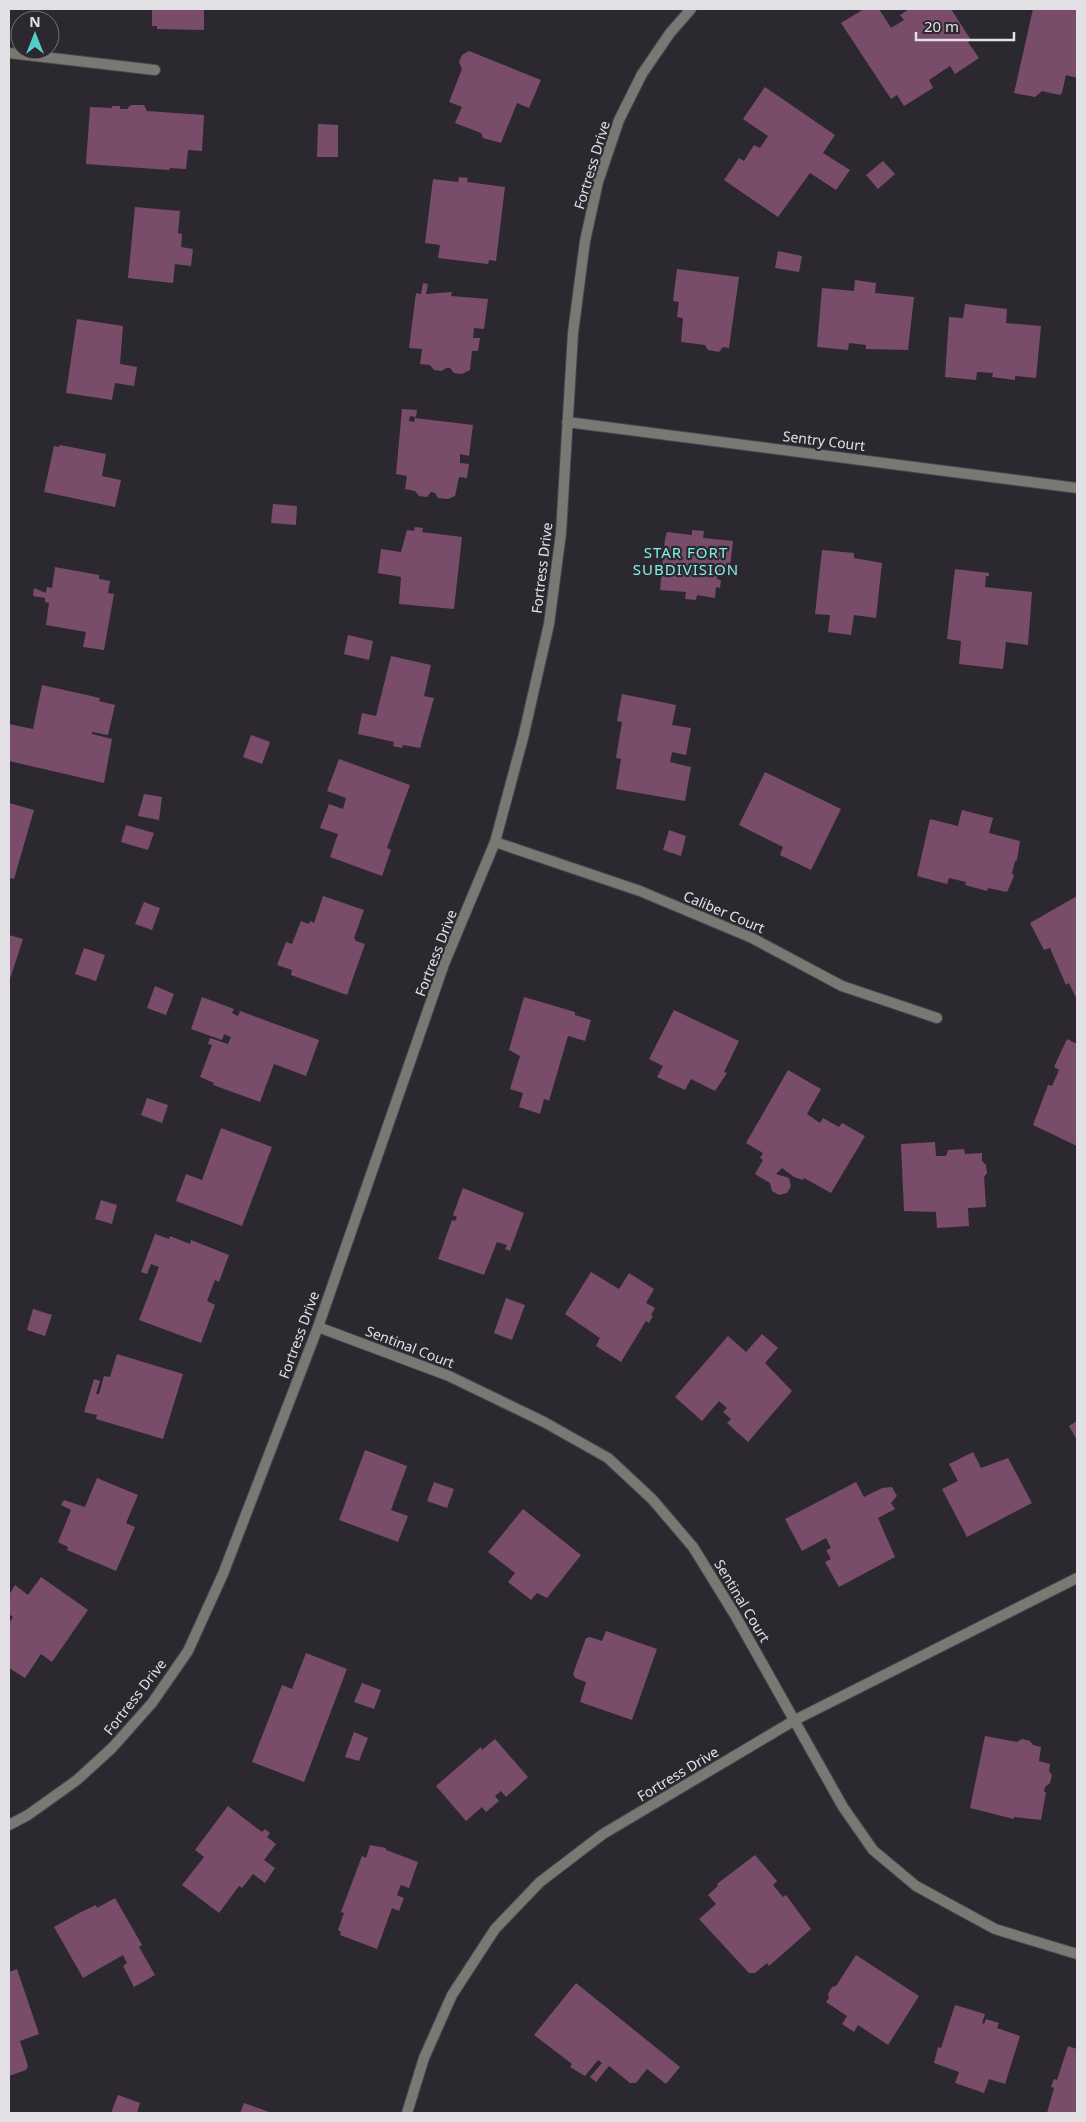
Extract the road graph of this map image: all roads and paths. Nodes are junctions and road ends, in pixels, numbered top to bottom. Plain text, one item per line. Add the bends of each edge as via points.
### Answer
1 (691, 9) edge
2 (9, 53) edge
3 (155, 70) dead end
4 (567, 422) junction
5 (1077, 488) edge
6 (495, 842) junction
7 (937, 1018) dead end
8 (318, 1327) junction
9 (1077, 1578) edge
10 (795, 1720) junction
11 (9, 1826) edge
12 (1077, 1954) edge
13 (407, 2113) edge

1 - 4 street, Fortress Drive via 642,74 619,120 598,182 585,241 573,333
2 - 3 street
4 - 5 street, Sentry Court
4 - 6 street, Fortress Drive via 561,533 549,624
6 - 7 street, Caliber Court via 640,891 752,938 842,986
6 - 8 street, Fortress Drive via 444,964
8 - 10 street, Sentinal Court via 449,1376 544,1422 608,1458 652,1499 693,1546
8 - 11 street, Fortress Drive via 223,1574 188,1651 152,1703 112,1748 77,1780
9 - 10 street, Fortress Drive
10 - 12 street, Sentinal Court via 843,1807 873,1850 916,1886 995,1930
10 - 13 street, Fortress Drive via 603,1834 540,1882 495,1929 452,1995 424,2058

